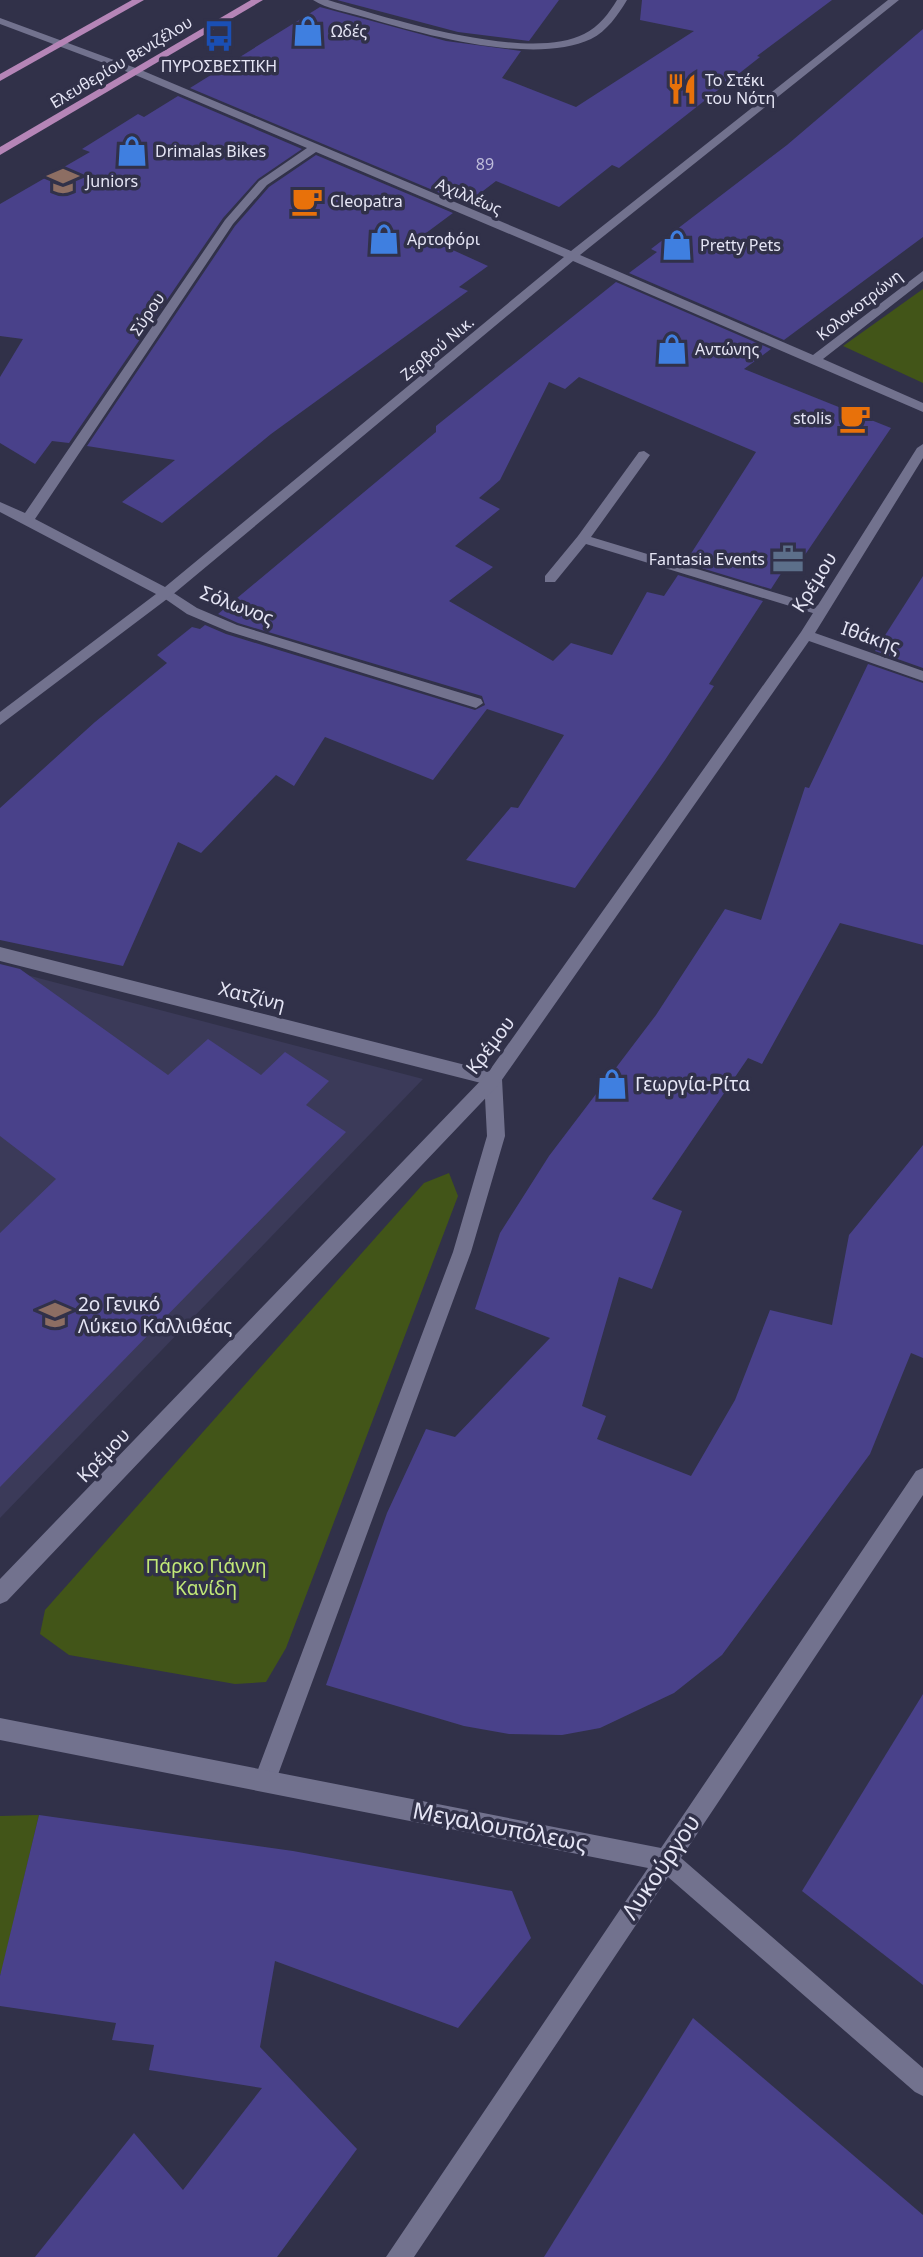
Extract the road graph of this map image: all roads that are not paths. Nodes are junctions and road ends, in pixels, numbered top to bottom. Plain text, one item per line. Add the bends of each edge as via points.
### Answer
1 (139, 0) edge
2 (258, 0) edge
3 (318, 0) edge
4 (622, 0) edge
5 (894, 0) edge
6 (0, 20) edge
7 (62, 43) junction
8 (137, 72) junction
9 (0, 78) edge
10 (315, 147) junction
11 (0, 152) edge
12 (572, 256) junction
13 (923, 275) edge
14 (814, 360) junction
15 (923, 408) edge
16 (923, 448) edge
17 (644, 454) dead end
18 (0, 506) edge
19 (27, 520) junction
20 (583, 539) junction
21 (550, 579) dead end
22 (166, 593) junction
23 (821, 611) junction
24 (806, 635) junction
25 (923, 676) edge
26 (476, 703) dead end
27 (0, 720) edge
28 (0, 954) edge
29 (493, 1079) junction
30 (923, 1478) edge
31 (0, 1594) edge
32 (0, 1729) edge
33 (265, 1780) junction
34 (666, 1860) junction
35 (923, 2084) edge
36 (399, 2257) edge

1 - 7 main road
2 - 8 main road, Ελευθερίου Βενιζέλου
3 - 4 street via 463,37 541,46 585,38 605,23
5 - 12 street, Ζερβού Νικ.
6 - 7 street, Αχιλλέως
7 - 8 street, Αχιλλέως
7 - 9 main road
8 - 10 street, Αχιλλέως
8 - 11 main road, Ελευθερίου Βενιζέλου
10 - 12 street, Αχιλλέως
10 - 19 street, Σύρου via 263,183 229,222
12 - 14 street, Αχιλλέως
12 - 22 street, Ζερβού Νικ.
13 - 14 street, Κολοκοτρώνη
14 - 15 street, Αχιλλέως
16 - 23 street, Κρέμου
17 - 20 street
18 - 19 street, Σόλωνος
19 - 22 street, Σόλωνος
20 - 21 street
20 - 23 street
22 - 26 street, Σόλωνος via 192,611 232,628
22 - 27 street, Ζερβού Νικ.
23 - 24 street, Κρέμου
24 - 25 street, Ιθάκης
24 - 29 street, Κρέμου
28 - 29 street, Χατζίνη
29 - 31 street, Κρέμου
29 - 33 street via 496,1136 462,1252
30 - 34 street, Λυκούργου
32 - 33 street, Μεγαλουπόλεως
33 - 34 street, Μεγαλουπόλεως
34 - 35 street, Μεγαλουπόλεως
34 - 36 street, Λυκούργου

